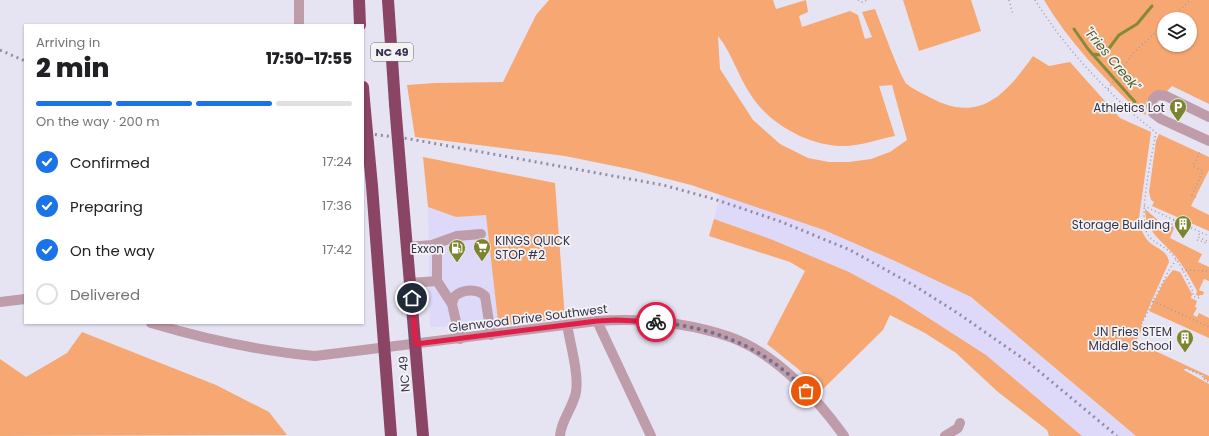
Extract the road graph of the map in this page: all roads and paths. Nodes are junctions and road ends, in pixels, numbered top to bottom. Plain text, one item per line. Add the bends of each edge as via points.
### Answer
1 (298, 0) edge
2 (360, 0) edge
3 (388, 0) edge
4 (858, 0) edge
5 (868, 0) edge
6 (1009, 0) edge
7 (1035, 0) edge
8 (1190, 0) edge
9 (1177, 12) edge
10 (1013, 15) dead end
11 (299, 24) edge
12 (360, 24) edge
13 (1157, 31) edge
14 (1108, 89) junction
15 (364, 100) edge
16 (1209, 117) edge
17 (1209, 141) edge
18 (1200, 152) dead end
19 (1196, 197) dead end
20 (1144, 206) junction
21 (1174, 220) junction
22 (1175, 229) dead end
23 (1200, 232) junction
24 (481, 234) dead end
25 (1209, 236) edge
26 (1198, 239) dead end
27 (432, 245) junction
28 (407, 247) junction
29 (1176, 260) junction
30 (1182, 270) junction
31 (1209, 272) edge
32 (437, 282) junction
33 (410, 283) junction
34 (1202, 297) dead end
35 (24, 299) edge
36 (1153, 301) junction
37 (0, 302) edge
38 (452, 304) junction
39 (597, 321) junction
40 (154, 324) edge
41 (567, 324) junction
42 (1143, 327) dead end
43 (1209, 327) edge
44 (490, 335) junction
45 (460, 339) junction
46 (416, 344) junction
47 (386, 348) junction
48 (1185, 368) dead end
49 (1209, 382) edge
50 (960, 423) dead end
51 (391, 436) edge
52 (423, 436) edge
53 (560, 436) edge
54 (652, 436) edge
55 (844, 436) edge
56 (945, 436) edge

1 - 11 street
2 - 12 highway
3 - 28 highway, NC 49 / NC 49, bridge
4 - 5 path
6 - 10 path
7 - 14 path via 1065,43 1090,73
8 - 9 path
13 - 14 path via 1133,53
14 - 20 path via 1156,133
15 - 47 highway, NC 49, bridge
16 - 17 street via 1166,96 1158,95 1153,98 1153,113
18 - 19 path via 1193,166 1203,171 1192,195
20 - 21 path
20 - 29 path via 1146,232
21 - 22 path via 1172,226
21 - 23 path
23 - 25 path
23 - 26 path via 1198,237 1207,241 1206,243
24 - 27 street via 457,236
27 - 28 street
27 - 32 street via 437,251
28 - 33 highway, NC 49 / NC 49
29 - 30 path
29 - 36 path via 1168,270
30 - 31 path
30 - 34 path via 1193,296
32 - 33 street
32 - 38 street
33 - 46 highway, NC 49 / NC 49
35 - 37 street
36 - 42 path via 1141,325
36 - 43 path
38 - 44 street via 454,296 463,291 483,294 487,300
38 - 45 street
39 - 41 street, Glenwood Drive Southwest
39 - 54 street
39 - 55 street, Glenwood Drive Southwest via 675,324 731,338 762,354 799,383
40 - 47 street, Glenwood Drive Southwest via 194,336 272,352 315,356
41 - 44 street, Glenwood Drive Southwest
41 - 53 street via 577,386 574,400 561,426
44 - 45 street, Glenwood Drive Southwest
45 - 46 street, Glenwood Drive Southwest
46 - 47 street, Glenwood Drive Southwest
46 - 52 highway, NC 49 / NC 49
47 - 51 highway, NC 49
48 - 49 path via 1203,376 1202,378
50 - 56 street via 958,428

